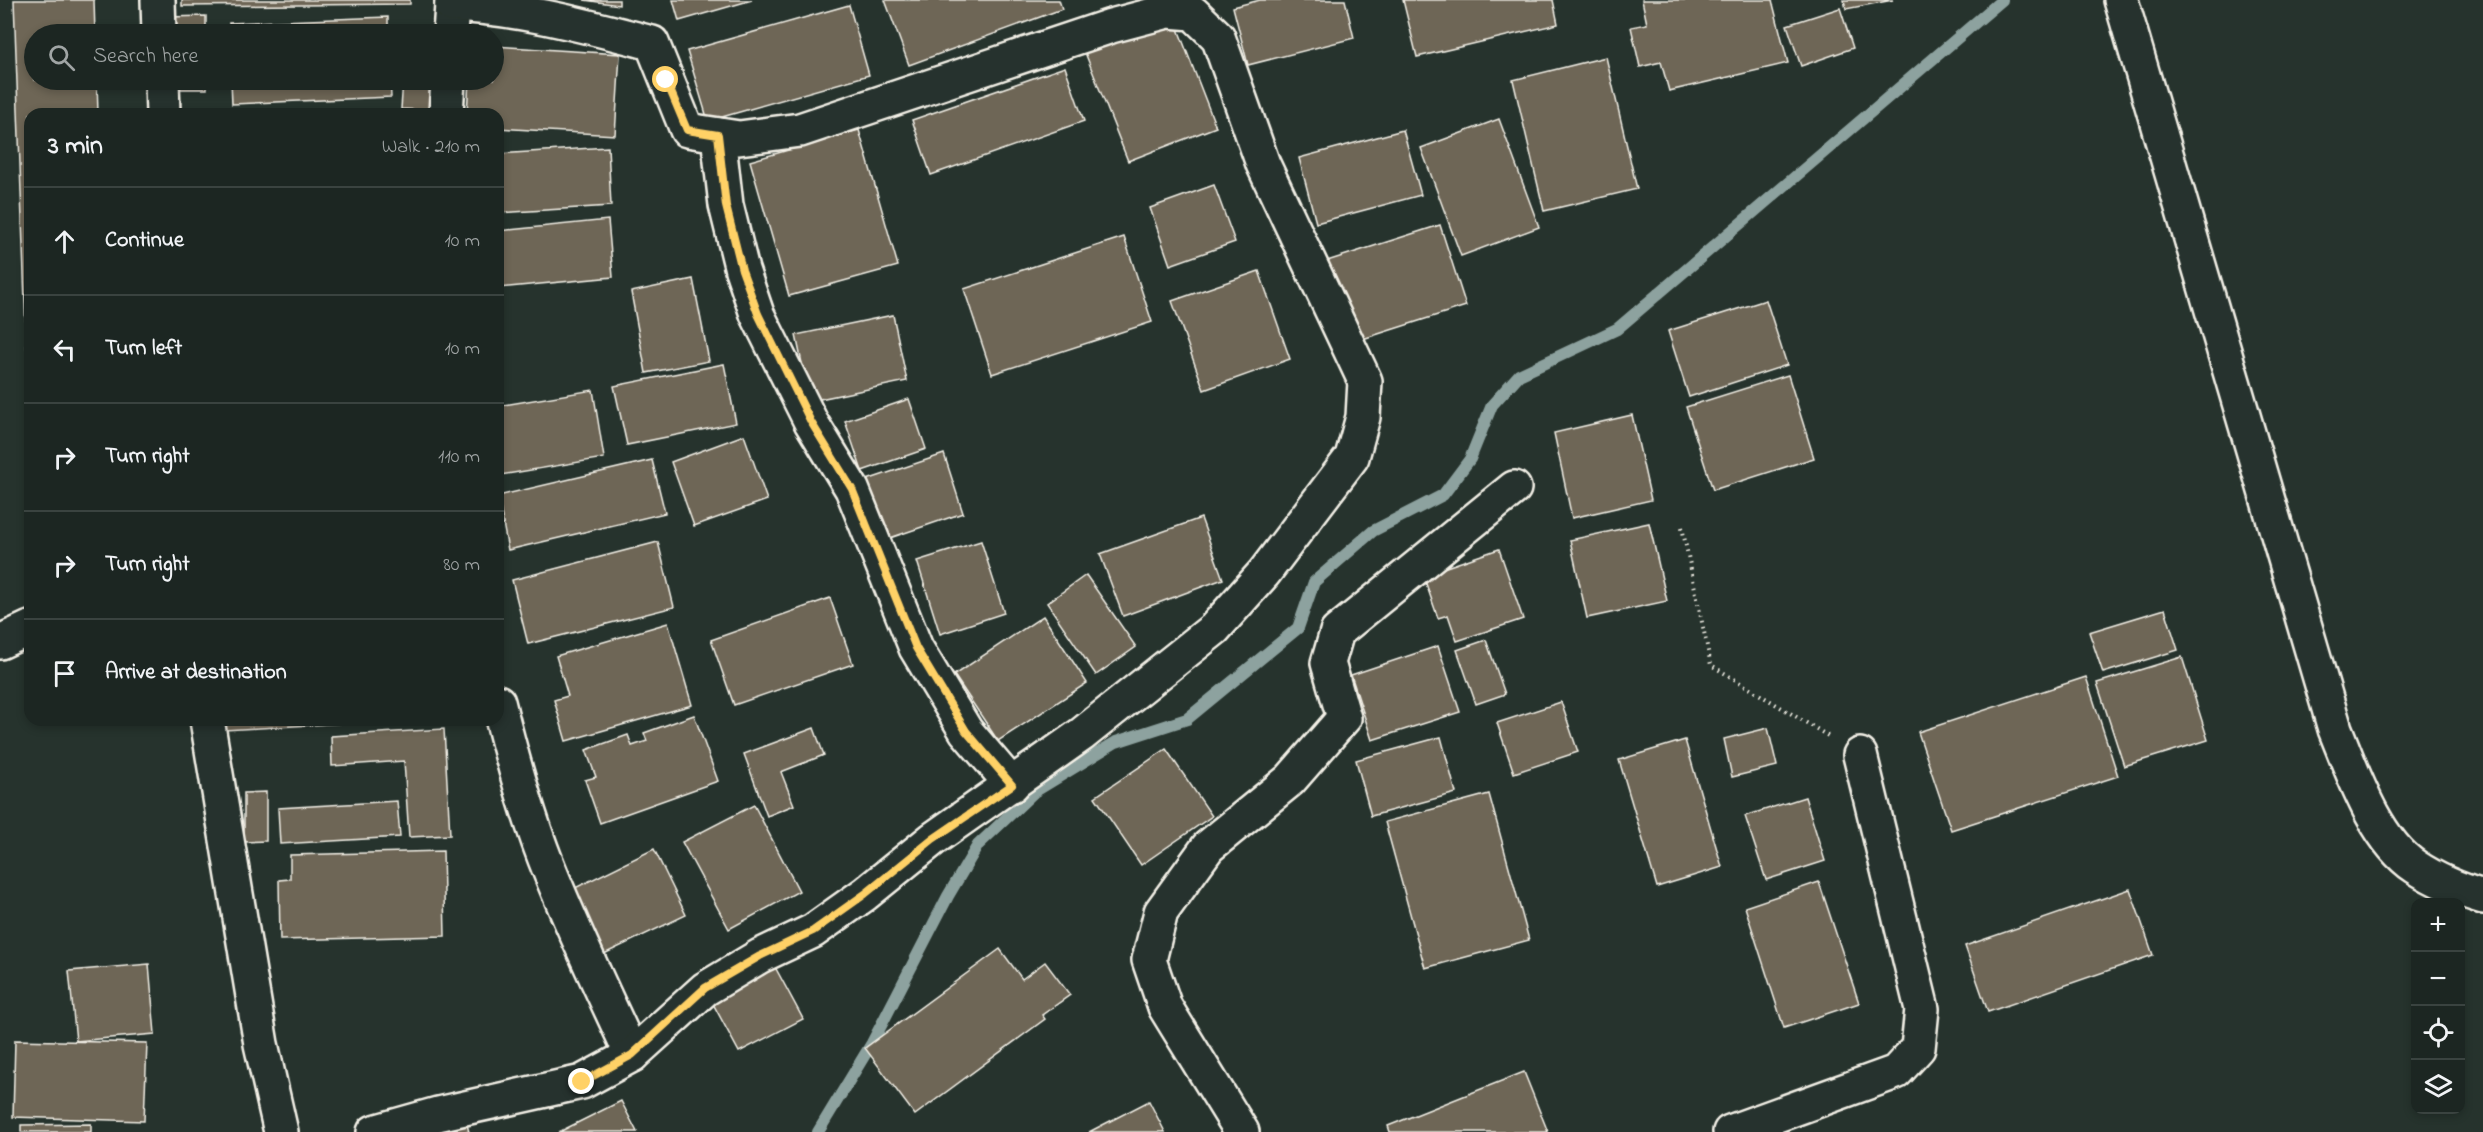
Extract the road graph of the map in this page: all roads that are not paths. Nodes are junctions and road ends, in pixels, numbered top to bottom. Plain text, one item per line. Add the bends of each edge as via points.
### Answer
1 (158, 0) edge
2 (2121, 0) edge
3 (451, 13) edge
4 (159, 24) edge
5 (162, 90) edge
6 (447, 90) edge
7 (163, 108) edge
8 (446, 108) edge
9 (718, 135) junction
10 (1514, 488) dead end
11 (24, 631) edge
12 (0, 642) edge
13 (208, 726) edge
14 (504, 726) edge
15 (1860, 755) road end
16 (1012, 785) junction
17 (2483, 897) edge
18 (632, 1055) junction
19 (281, 1132) edge
20 (374, 1132) edge
21 (1242, 1132) edge
22 (1730, 1132) edge

1 - 4 street
2 - 17 street via 2332,718 2361,794 2389,839 2414,866 2453,887
3 - 9 street via 515,11 652,43 687,130
5 - 7 street
6 - 8 street
9 - 16 street via 726,206 758,314 811,422 852,489 916,648 966,731
9 - 16 street via 739,138 800,130 1111,26 1168,11 1193,13 1218,37 1263,164 1365,381 1352,457 1264,573 1214,629 1142,689
10 - 21 street via 1337,632 1328,663 1344,718 1290,780 1208,847 1161,912 1149,960 1165,1007
11 - 12 street
13 - 19 street via 261,1044
14 - 18 street via 517,778 545,858
15 - 22 street via 1922,1009 1918,1048 1896,1072
16 - 18 street via 933,839 813,931 705,988
18 - 20 street via 582,1082

